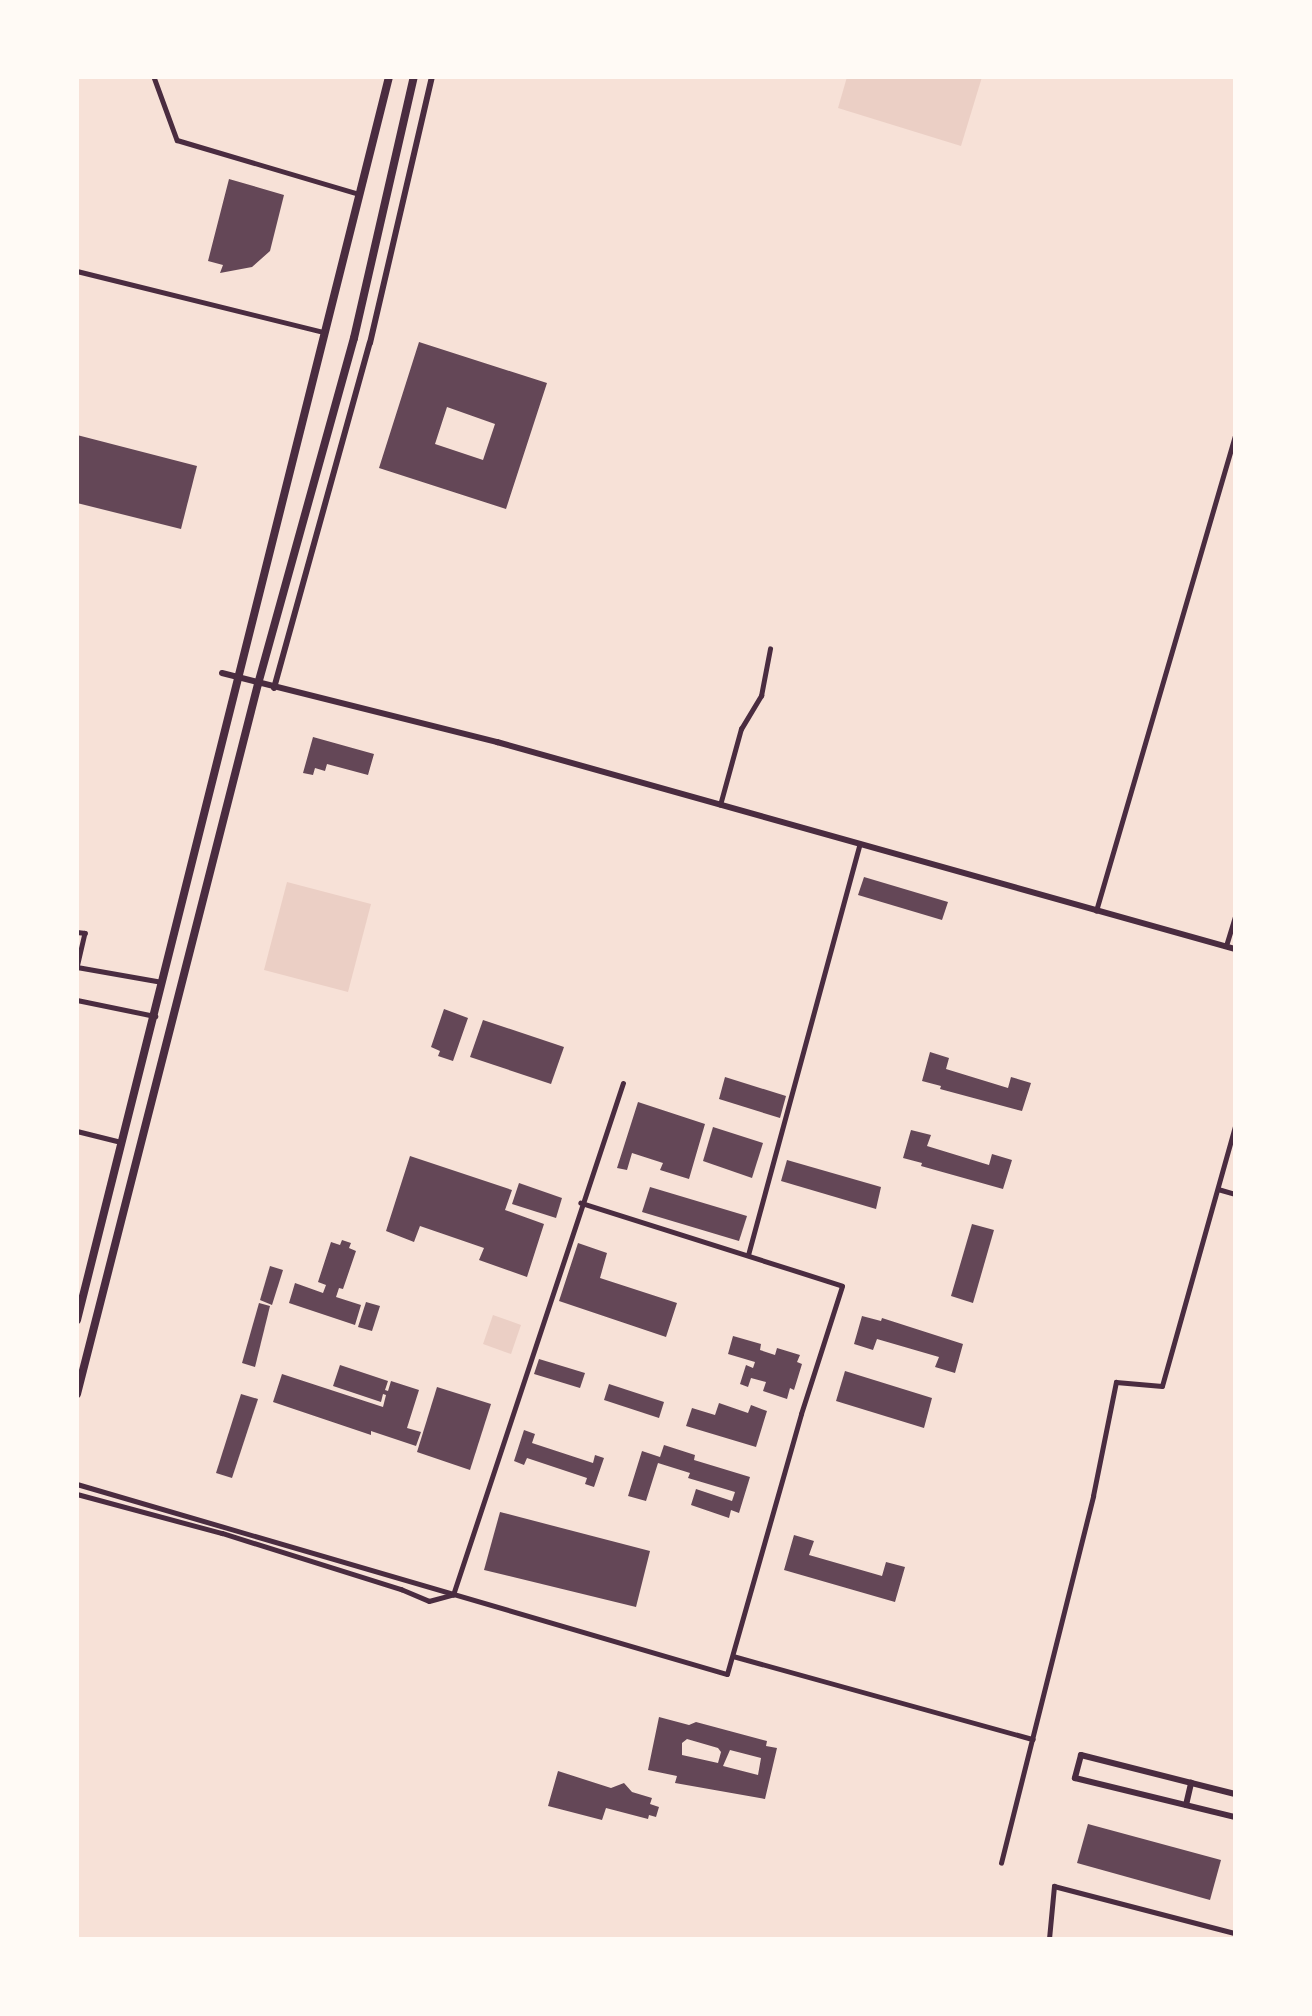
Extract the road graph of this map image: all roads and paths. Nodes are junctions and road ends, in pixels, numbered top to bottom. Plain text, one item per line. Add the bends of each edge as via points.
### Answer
1 (154, 77) edge
2 (389, 77) edge
3 (414, 77) edge
4 (432, 77) edge
5 (359, 194) junction
6 (77, 271) edge
7 (327, 332) junction
8 (1235, 435) edge
9 (770, 649) dead end
10 (222, 673) dead end
11 (240, 678) junction
12 (258, 684) junction
13 (274, 688) junction
14 (720, 804) junction
15 (860, 844) junction
16 (1096, 911) junction
17 (1235, 916) edge
18 (77, 932) edge
19 (1226, 947) junction
20 (1235, 949) edge
21 (77, 967) edge
22 (163, 982) junction
23 (77, 1000) edge
24 (155, 1016) junction
25 (623, 1083) dead end
26 (1235, 1126) edge
27 (77, 1131) edge
28 (122, 1142) junction
29 (1218, 1189) junction
30 (1235, 1194) edge
31 (581, 1203) junction
32 (748, 1255) junction
33 (79, 1306) edge
34 (77, 1320) edge
35 (77, 1394) edge
36 (77, 1484) edge
37 (77, 1494) edge
38 (453, 1595) junction
39 (733, 1656) junction
40 (1033, 1739) junction
41 (1192, 1783) junction
42 (1235, 1794) edge
43 (1186, 1805) junction
44 (1235, 1817) edge
45 (1001, 1863) dead end
46 (1235, 1933) edge
47 (1049, 1939) edge

1 - 5 street via 177,140
2 - 5 main road
3 - 12 main road via 354,338
4 - 13 street via 370,343
5 - 7 main road
6 - 7 street
7 - 11 main road
8 - 16 street
9 - 14 street via 761,696 741,729
10 - 11 street
11 - 12 street
11 - 22 main road
12 - 13 street
12 - 35 main road
13 - 14 street via 404,717
14 - 15 street
15 - 16 street
15 - 32 street
16 - 19 street
17 - 19 street
18 - 21 street via 85,933
19 - 20 street
21 - 22 street
22 - 24 main road
23 - 24 street
24 - 28 main road
25 - 31 street
26 - 29 street
27 - 28 street
28 - 33 main road
29 - 30 street
29 - 40 street via 1163,1386 1116,1382
31 - 32 street
31 - 38 street
32 - 39 street via 842,1286
33 - 34 main road
36 - 38 street
37 - 38 street via 222,1533 429,1601
38 - 39 street via 727,1674
39 - 40 street
40 - 45 street
41 - 42 street
41 - 43 street
41 - 43 street via 1081,1755 1075,1778
43 - 44 street
46 - 47 street via 1054,1886

